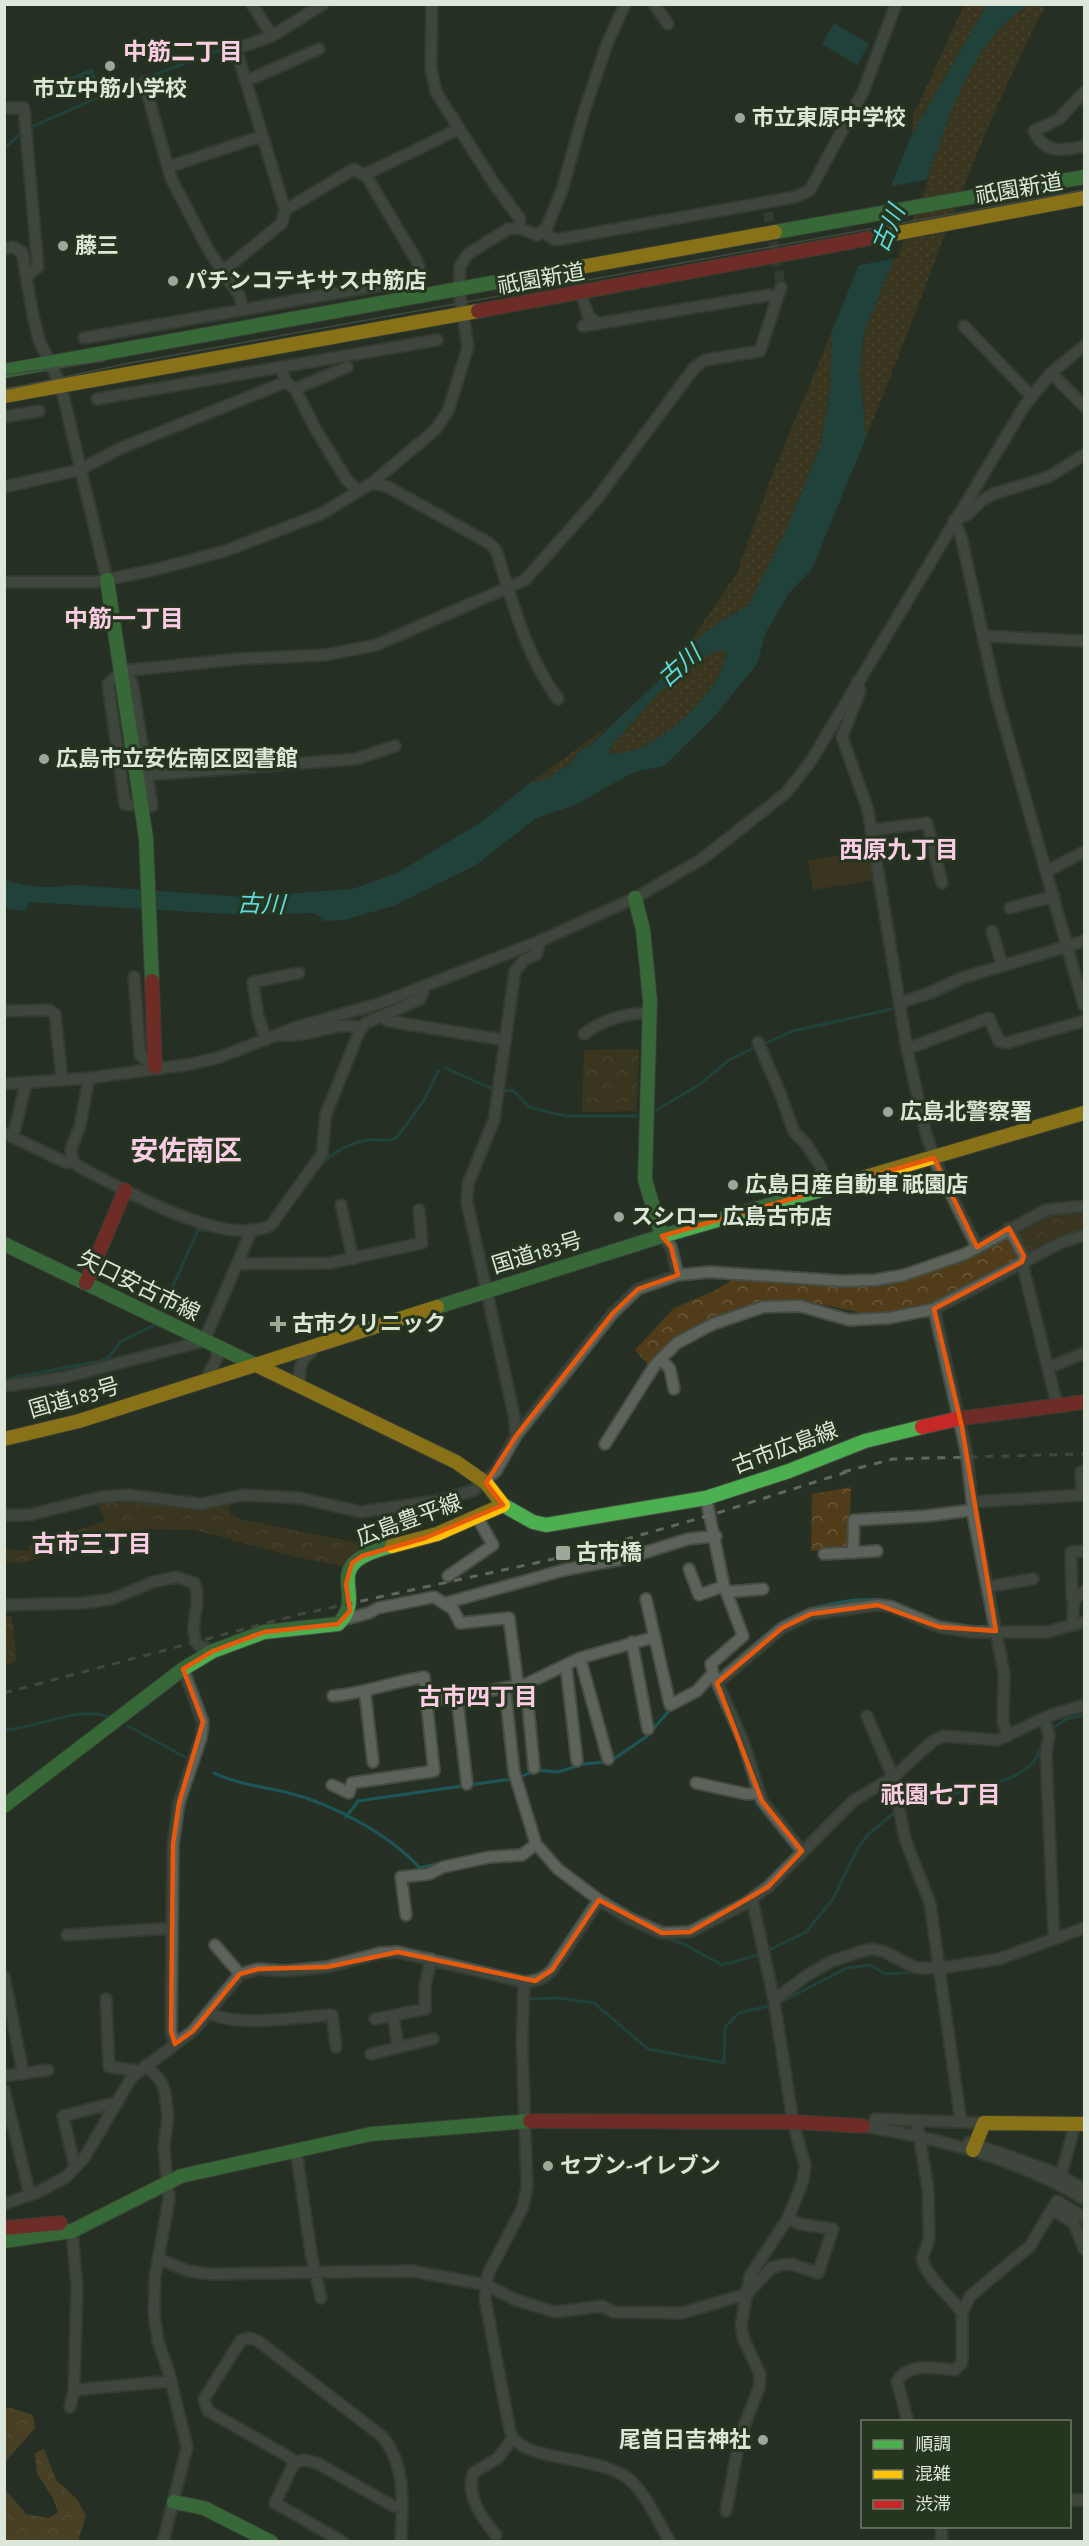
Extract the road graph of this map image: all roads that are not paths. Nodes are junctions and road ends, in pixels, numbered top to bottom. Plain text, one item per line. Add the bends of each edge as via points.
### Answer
1 (252, 4) edge
2 (323, 4) edge
3 (432, 4) edge
4 (625, 4) edge
5 (654, 4) edge
6 (896, 4) edge
7 (668, 24) dead end
8 (272, 36) junction
9 (319, 49) dead end
10 (246, 81) junction
11 (144, 82) dead end
12 (1084, 92) edge
13 (4, 108) edge
14 (459, 129) junction
15 (262, 136) junction
16 (1084, 146) edge
17 (168, 167) junction
18 (364, 174) junction
19 (1084, 177) edge
20 (1084, 198) edge
21 (285, 210) junction
22 (519, 228) junction
23 (544, 232) junction
24 (4, 249) edge
25 (223, 271) junction
26 (27, 276) junction
27 (780, 287) tunnel mouth
28 (459, 290) junction
29 (581, 293) junction
30 (322, 296) junction
31 (777, 299) junction
32 (243, 309) junction
33 (339, 312) junction
34 (464, 314) junction
35 (175, 320) junction
36 (598, 324) junction
37 (583, 326) dead end
38 (964, 326) dead end
39 (370, 331) junction
40 (84, 338) dead end
41 (437, 340) dead end
42 (160, 342) junction
43 (1084, 346) edge
44 (354, 354) junction
45 (51, 363) junction
46 (168, 365) junction
47 (281, 367) junction
48 (347, 367) dead end
49 (4, 371) edge
50 (1051, 373) junction
51 (286, 382) junction
52 (189, 383) junction
53 (61, 386) junction
54 (295, 389) junction
55 (4, 396) edge
56 (1032, 397) junction
57 (96, 399) dead end
58 (1084, 406) edge
59 (39, 411) dead end
60 (4, 417) edge
61 (1084, 455) edge
62 (79, 470) junction
63 (372, 483) junction
64 (4, 487) edge
65 (357, 490) junction
66 (954, 520) junction
67 (107, 580) junction
68 (4, 582) edge
69 (508, 587) junction
70 (983, 636) junction
71 (1084, 641) edge
72 (122, 671) junction
73 (857, 682) junction
74 (558, 699) dead end
75 (396, 746) dead end
76 (147, 775) junction
77 (131, 805) dead end
78 (147, 806) dead end
79 (871, 830) junction
80 (1084, 852) edge
81 (1047, 871) junction
82 (942, 883) dead end
83 (1054, 896) junction
84 (635, 898) junction
85 (1010, 908) dead end
86 (992, 931) dead end
87 (540, 941) junction
88 (1084, 941) edge
89 (1070, 951) junction
90 (1002, 965) junction
91 (299, 973) dead end
92 (134, 977) dead end
93 (425, 986) junction
94 (1084, 1006) edge
95 (901, 1007) junction
96 (4, 1011) edge
97 (650, 1013) junction
98 (381, 1016) junction
99 (1084, 1020) edge
100 (362, 1028) junction
101 (584, 1034) dead end
102 (279, 1035) junction
103 (266, 1040) junction
104 (504, 1040) junction
105 (760, 1046) dead end
106 (907, 1049) junction
107 (155, 1067) junction
108 (89, 1078) junction
109 (62, 1080) junction
110 (26, 1083) junction
111 (4, 1084) edge
112 (1084, 1113) edge
113 (9, 1135) edge
114 (934, 1158) junction
115 (72, 1160) junction
116 (826, 1188) junction
117 (125, 1190) junction
118 (340, 1205) dead end
119 (1084, 1206) edge
120 (419, 1210) dead end
121 (1009, 1228) junction
122 (250, 1233) junction
123 (1084, 1235) edge
124 (662, 1236) junction
125 (4, 1244) edge
126 (977, 1247) junction
127 (353, 1259) junction
128 (1022, 1262) junction
129 (238, 1264) junction
130 (678, 1275) junction
131 (86, 1283) junction
132 (488, 1290) junction
133 (934, 1309) junction
134 (210, 1343) junction
135 (323, 1343) junction
136 (1084, 1353) edge
137 (661, 1359) junction
138 (256, 1365) junction
139 (1048, 1368) junction
140 (205, 1382) junction
141 (4, 1386) edge
142 (301, 1387) junction
143 (674, 1389) dead end
144 (1084, 1402) edge
145 (1057, 1405) junction
146 (957, 1419) junction
147 (516, 1436) junction
148 (4, 1438) edge
149 (605, 1444) dead end
150 (1084, 1471) edge
151 (486, 1483) junction
152 (706, 1498) junction
153 (503, 1505) junction
154 (973, 1506) junction
155 (4, 1515) edge
156 (477, 1517) junction
157 (716, 1536) junction
158 (877, 1551) dead end
159 (1084, 1551) edge
160 (853, 1553) junction
161 (824, 1554) dead end
162 (689, 1569) dead end
163 (448, 1576) dead end
164 (1033, 1579) dead end
165 (987, 1587) junction
166 (726, 1589) junction
167 (763, 1589) dead end
168 (1084, 1591) edge
169 (646, 1599) dead end
170 (1074, 1601) junction
171 (446, 1603) junction
172 (4, 1605) edge
173 (346, 1618) junction
174 (1084, 1622) edge
175 (1072, 1626) junction
176 (996, 1631) junction
177 (655, 1637) junction
178 (632, 1642) junction
179 (213, 1651) junction
180 (580, 1658) junction
181 (566, 1665) junction
182 (183, 1669) junction
183 (715, 1678) junction
184 (522, 1685) junction
185 (505, 1689) junction
186 (365, 1692) junction
187 (333, 1696) dead end
188 (457, 1698) junction
189 (427, 1702) junction
190 (1084, 1705) edge
191 (867, 1716) dead end
192 (1044, 1719) junction
193 (648, 1729) dead end
194 (1008, 1736) junction
195 (608, 1759) dead end
196 (577, 1761) dead end
197 (373, 1762) dead end
198 (534, 1768) dead end
199 (893, 1777) junction
200 (467, 1784) dead end
201 (696, 1784) dead end
202 (332, 1785) dead end
203 (759, 1793) junction
204 (4, 1806) edge
205 (536, 1844) junction
206 (802, 1851) junction
207 (752, 1899) junction
208 (599, 1900) junction
209 (406, 1915) dead end
210 (172, 1928) junction
211 (1084, 1928) edge
212 (68, 1935) dead end
213 (1054, 1939) junction
214 (214, 1945) dead end
215 (432, 1959) junction
216 (940, 1968) junction
217 (240, 1974) junction
218 (4, 1976) edge
219 (524, 1982) junction
220 (106, 1998) dead end
221 (774, 2000) junction
222 (209, 2012) junction
223 (393, 2016) junction
224 (375, 2019) dead end
225 (433, 2039) dead end
226 (175, 2044) junction
227 (336, 2046) dead end
228 (398, 2046) junction
229 (371, 2054) dead end
230 (143, 2068) junction
231 (48, 2070) dead end
232 (22, 2073) junction
233 (4, 2076) edge
234 (4, 2090) edge
235 (118, 2102) junction
236 (523, 2121) junction
237 (794, 2122) junction
238 (869, 2122) joint
239 (961, 2122) junction
240 (984, 2123) junction
241 (1080, 2124) edge
242 (918, 2129) junction
243 (974, 2147) junction
244 (296, 2150) junction
245 (75, 2168) junction
246 (1061, 2176) junction
247 (169, 2182) junction
248 (1084, 2189) edge
249 (30, 2195) junction
250 (1084, 2199) edge
251 (4, 2204) edge
252 (1053, 2210) junction
253 (1084, 2217) edge
254 (788, 2218) junction
255 (90, 2221) junction
256 (4, 2228) edge
257 (72, 2230) junction
258 (4, 2241) edge
259 (1084, 2249) edge
260 (159, 2259) junction
261 (317, 2274) junction
262 (487, 2285) junction
263 (747, 2294) junction
264 (321, 2298) dead end
265 (962, 2313) junction
266 (171, 2381) junction
267 (74, 2390) junction
268 (70, 2407) dead end
269 (908, 2420) edge
270 (513, 2438) junction
271 (294, 2463) junction
272 (174, 2502) junction
273 (402, 2507) junction
274 (726, 2511) dead end
275 (496, 2535) dead end
276 (163, 2541) edge
277 (271, 2541) edge
278 (343, 2541) edge
279 (401, 2541) edge
280 (670, 2541) edge

1 - 8 street
2 - 8 street
3 - 14 street via 431,68 436,92
4 - 23 street via 607,44 562,190
5 - 7 street
6 - 23 street via 862,92 810,190 767,207 555,240
8 - 10 street via 236,49
9 - 10 street
10 - 15 street
11 - 17 street
12 - 16 street via 1059,118 1034,131 1038,142 1049,149
13 - 26 street via 24,108 38,267
14 - 18 street
14 - 22 street via 520,219
15 - 17 street
15 - 21 street
17 - 25 street
18 - 21 street via 354,169
18 - 30 street via 418,263 420,278
19 - 28 main road, 祇園新道
20 - 29 main road, 祇園新道
21 - 25 street via 282,224
22 - 23 street via 537,235
22 - 28 street via 498,234 468,254 460,266
24 - 26 street via 14,247 22,252
25 - 32 street
26 - 45 street via 37,332
27 - 31 street
28 - 33 main road, 祇園新道
28 - 34 street
29 - 34 main road, 祇園新道
29 - 36 street via 588,315
30 - 32 street
30 - 33 street
31 - 36 street via 769,295
31 - 69 street via 760,351 705,360 694,368 596,500 525,580
32 - 35 street
33 - 42 main road, 祇園新道
34 - 39 main road, 祇園新道
34 - 63 street via 468,346 448,411 435,430
35 - 40 street
35 - 42 street
36 - 37 street
38 - 56 street
39 - 44 street
39 - 46 main road, 祇園新道
41 - 44 street
42 - 45 main road, 祇園新道
43 - 50 street
44 - 47 street
45 - 49 main road, 祇園新道
45 - 53 street
46 - 52 street
46 - 53 main road, 祇園新道
47 - 51 street
47 - 52 street
48 - 54 street
50 - 56 street
50 - 58 street
51 - 54 street
51 - 62 street via 121,448
52 - 57 street
53 - 55 main road, 祇園新道
53 - 62 street
54 - 65 street via 315,428
56 - 66 street
59 - 60 street
61 - 66 street via 1048,477 993,494
62 - 64 street
62 - 67 street
63 - 65 street
63 - 69 street via 388,487 489,543 496,550
65 - 67 street via 321,514 225,551
66 - 70 street
66 - 73 street
67 - 68 street
67 - 72 main road
69 - 72 street via 376,645 325,655
69 - 74 street via 535,665
70 - 71 street
70 - 81 street
72 - 76 street via 132,682
72 - 77 street via 108,684 125,804
72 - 107 main road via 146,838
73 - 79 street via 860,691 842,737 860,780
73 - 84 street via 811,761 786,793 702,859
75 - 76 street via 356,759
76 - 78 street via 152,806
79 - 82 street via 927,823
79 - 95 street
80 - 81 street
81 - 83 street
83 - 85 street
83 - 89 street
84 - 87 street
84 - 97 main road via 640,913
86 - 90 street
87 - 93 street
87 - 104 street via 537,954 524,960 515,971
88 - 89 street
89 - 90 street
89 - 94 street
90 - 95 street via 959,978
91 - 103 street via 254,982
92 - 107 street via 140,1055
93 - 98 street via 420,999
93 - 102 street
95 - 106 street
96 - 109 street via 49,1010 55,1014
97 - 101 street via 598,1024
97 - 124 main road via 645,1180
98 - 100 street
98 - 104 street via 388,1021
99 - 106 street via 1006,1043 999,1041 989,1018
100 - 102 street via 344,1025 296,1037
100 - 122 street via 330,1103 322,1154 271,1225
102 - 103 street
103 - 107 street via 211,1060
104 - 132 street via 488,1138 468,1184 467,1202
105 - 116 street via 794,1132 821,1167
106 - 114 street
107 - 108 street
108 - 109 street
108 - 115 street via 71,1149
109 - 110 street
110 - 111 street
110 - 113 street
112 - 114 main road, 国道183号
113 - 115 street via 67,1163
114 - 116 main road, 国道183号
114 - 126 street
115 - 117 street
116 - 124 main road, 国道183号
117 - 122 street via 199,1223
117 - 131 main road
118 - 127 street
119 - 121 street via 1046,1210
120 - 127 street via 422,1243
121 - 126 street
121 - 128 street via 1024,1256
122 - 129 street
123 - 128 street
124 - 130 street via 671,1247
124 - 132 main road, 国道183号
125 - 131 main road, 矢口安古市線
126 - 130 street via 904,1275 875,1280 830,1281 710,1272
127 - 129 street via 306,1265
128 - 133 street
128 - 139 street
129 - 134 street
130 - 147 street via 638,1289 613,1313
131 - 134 main road, 矢口安古市線
132 - 135 main road, 国道183号
132 - 147 street
133 - 137 street via 889,1318 849,1320 800,1306 763,1307 712,1324 677,1343
133 - 146 street
134 - 138 main road, 矢口安古市線
134 - 140 street via 217,1358
134 - 141 street via 62,1378
135 - 138 main road, 国道183号
135 - 142 street via 304,1357 299,1369
136 - 139 street
137 - 143 street via 674,1378
137 - 149 street
138 - 140 main road, 国道183号
138 - 142 main road, 広島豊平線
139 - 145 street
140 - 148 main road, 国道183号
142 - 151 main road, 広島豊平線 via 456,1462
144 - 145 main road, 古市広島線
145 - 146 main road, 古市広島線
146 - 152 main road, 古市広島線 via 865,1441
146 - 154 street via 962,1427
147 - 151 street
150 - 154 street via 1080,1477 1082,1495
151 - 153 main road, 広島豊平線
151 - 155 street via 442,1500 366,1512 300,1498 243,1495 201,1504 129,1495 101,1497 29,1515
152 - 153 main road, 古市広島線 via 546,1525
152 - 157 street
153 - 156 main road, 広島豊平線
154 - 160 street via 926,1516 854,1520
154 - 165 street
156 - 163 street via 493,1545
156 - 173 main road, 広島豊平線 via 425,1538 362,1556 352,1563 346,1574 350,1611
157 - 166 street
157 - 171 street via 688,1539
158 - 160 street
159 - 170 street via 1071,1552
160 - 161 street
162 - 166 street via 699,1595
164 - 165 street
165 - 176 street
166 - 167 street
166 - 183 street via 743,1636 711,1664
168 - 170 street
169 - 177 street
170 - 175 street
171 - 173 street via 434,1597 420,1598
171 - 184 street via 460,1623 509,1618
172 - 179 street via 112,1599 176,1577 194,1583 199,1595 192,1633 198,1645
173 - 179 main road via 325,1627 264,1632
174 - 175 street
175 - 176 street via 1047,1632
176 - 183 street via 939,1627 878,1605 811,1614 782,1628
176 - 194 street via 1004,1673 1003,1722
177 - 178 street
177 - 183 street via 670,1705
178 - 180 street
178 - 193 street
179 - 182 main road
180 - 181 street
180 - 195 street
181 - 184 street
181 - 196 street
182 - 204 main road
182 - 210 street via 203,1722 179,1803 173,1844
183 - 203 street via 743,1741
184 - 185 street
184 - 198 street
185 - 188 street
185 - 205 street via 514,1772
186 - 187 street
186 - 189 street via 424,1677
186 - 197 street
188 - 189 street
188 - 200 street
189 - 202 street via 434,1771 352,1783 349,1793
190 - 192 street
191 - 199 street
192 - 194 street
192 - 213 street via 1049,1735 1046,1754
194 - 199 street via 997,1740 944,1736 917,1753
199 - 206 street via 853,1801
199 - 216 street via 905,1839 930,1903
201 - 203 street
203 - 206 street
205 - 208 street via 558,1869
205 - 209 street via 522,1855 490,1857 429,1874 402,1877
206 - 207 street
207 - 208 street via 690,1932 662,1932
207 - 221 street
208 - 219 street via 552,1970 535,1981
210 - 212 street
210 - 226 street via 171,2031
211 - 213 street
213 - 216 street via 999,1959
214 - 217 street
215 - 217 street via 399,1952 380,1953 327,1967 258,1969
215 - 219 street
215 - 223 street via 424,2009
216 - 221 street via 916,1968 885,1952 862,1951 830,1962
216 - 239 street
217 - 222 street
218 - 232 street
219 - 236 street
220 - 230 street via 109,2067
221 - 237 street
222 - 226 street
222 - 227 street via 219,2018 261,2019 332,2014
223 - 224 street
223 - 228 street
225 - 228 street
226 - 230 street
228 - 229 street
230 - 235 street via 132,2077
230 - 247 street via 161,2081 165,2092 165,2162
231 - 232 street
232 - 233 street
234 - 249 street
235 - 245 street
235 - 245 street via 63,2116
236 - 237 main road
236 - 244 main road via 371,2134
236 - 262 street via 527,2186 523,2207 488,2274
237 - 238 main road
237 - 254 street via 805,2165
238 - 242 street
239 - 240 street
239 - 242 street
240 - 241 main road
240 - 243 main road
241 - 246 street
242 - 243 street
242 - 265 street via 928,2189 929,2238 922,2259 930,2280
243 - 246 street
243 - 250 street
244 - 247 main road
244 - 261 street
245 - 249 street via 66,2177
246 - 248 street
247 - 255 main road
247 - 260 street
249 - 251 street
252 - 253 street via 1057,2201
252 - 259 street via 1074,2223
252 - 265 street via 1030,2246 970,2296
254 - 263 street via 754,2266
254 - 263 street via 833,2229 818,2273 791,2264 771,2268
255 - 256 main road
255 - 257 main road
257 - 258 main road
257 - 267 street via 77,2287
260 - 261 street via 188,2271 211,2274
260 - 266 street via 154,2313 158,2342
261 - 262 street via 412,2271
261 - 264 street
262 - 263 street via 516,2300 556,2312 602,2306 614,2312 682,2313
262 - 270 street via 485,2299
263 - 274 street via 741,2332 757,2364 759,2381 740,2436
265 - 269 street via 960,2367 916,2367 897,2381
266 - 267 street
266 - 272 street via 187,2447
267 - 268 street
270 - 275 street via 498,2458 473,2474 471,2481 480,2515
270 - 280 street via 539,2452 596,2464 629,2479
271 - 273 street via 317,2463 393,2506
271 - 273 street via 208,2411 204,2399 241,2340 258,2341 383,2437 394,2450 399,2465
271 - 278 street via 275,2503
272 - 276 street
272 - 277 main road via 204,2508
273 - 279 street

